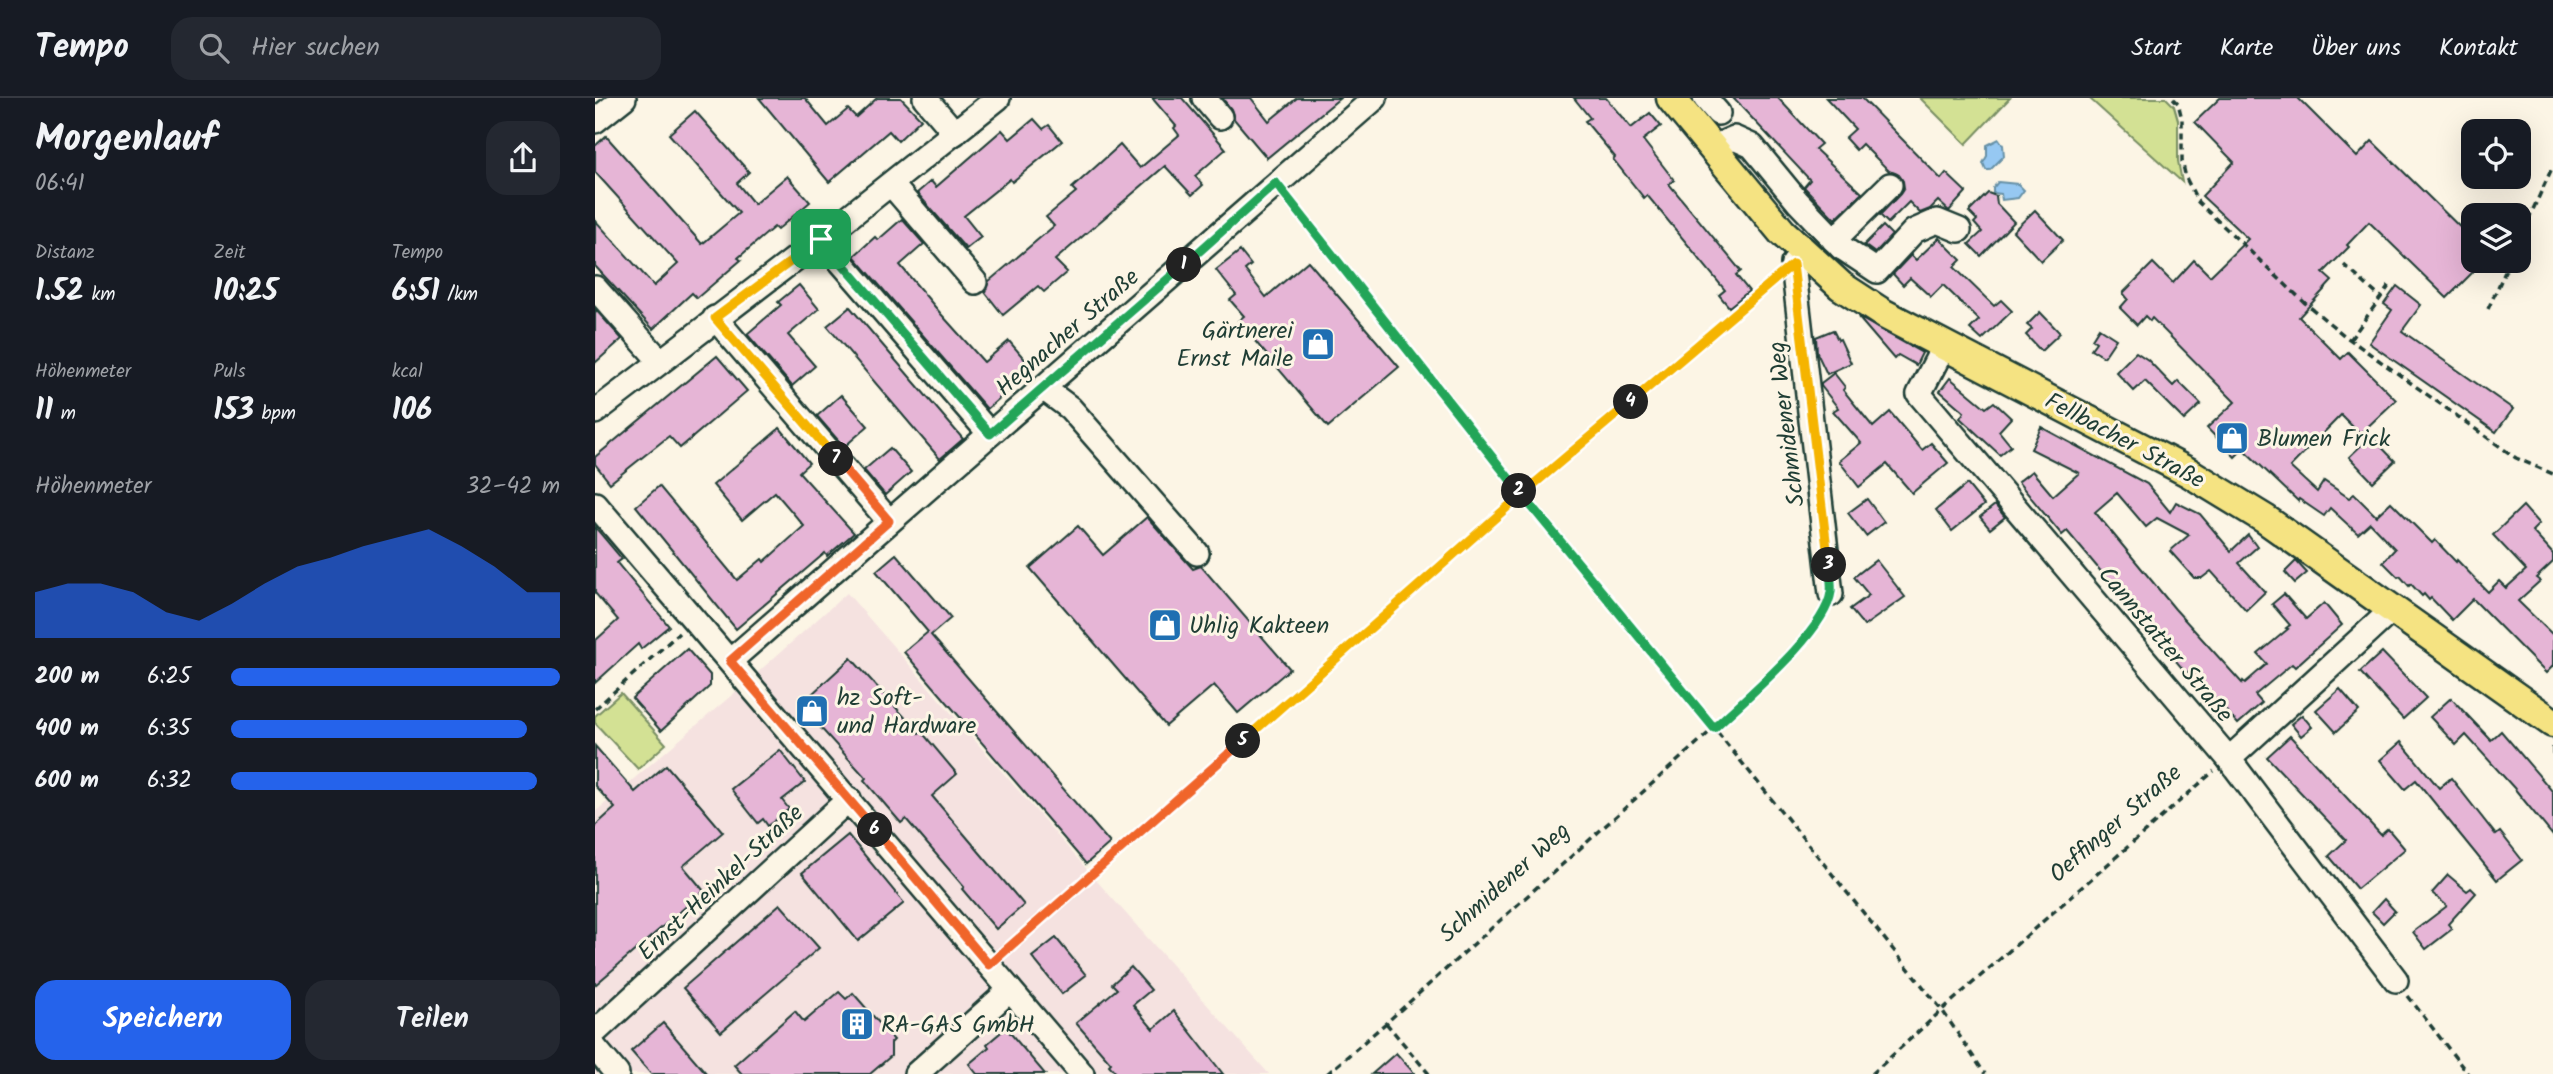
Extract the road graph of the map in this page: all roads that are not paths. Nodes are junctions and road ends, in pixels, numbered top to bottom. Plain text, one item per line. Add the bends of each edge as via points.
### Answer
1 (624, 98) edge
2 (925, 98) edge
3 (998, 98) edge
4 (1204, 98) edge
5 (1374, 98) edge
6 (1671, 98) edge
7 (1220, 117) dead end
8 (595, 121) edge
9 (955, 133) junction
10 (1711, 148) junction
11 (891, 184) junction
12 (1890, 185) dead end
13 (1959, 230) dead end
14 (821, 239) junction
15 (1839, 245) junction
16 (1798, 258) junction
17 (975, 282) dead end
18 (595, 288) edge
19 (715, 318) junction
20 (1944, 346) junction
21 (660, 360) junction
22 (1043, 388) junction
23 (595, 412) edge
24 (990, 434) junction
25 (595, 504) edge
26 (889, 521) junction
27 (1197, 553) dead end
28 (1831, 594) road end
29 (2392, 610) junction
30 (730, 661) junction
31 (2553, 723) edge
32 (2229, 758) junction
33 (849, 799) junction
34 (2396, 980) road end
35 (1010, 990) junction
36 (595, 1032) edge
37 (595, 1048) edge
38 (928, 1070) edge
39 (617, 1074) edge
40 (1082, 1074) edge

1 - 8 street
2 - 9 street
3 - 9 street
4 - 7 street
5 - 22 street, Hegnacher Straße
6 - 10 main road, Fellbacher Straße
9 - 11 street
10 - 15 street via 1734,138 1752,146
10 - 16 main road, Fellbacher Straße via 1782,232
11 - 14 street
11 - 17 street
12 - 15 street
13 - 15 street via 1937,221 1914,231 1877,271
14 - 19 street
14 - 24 street
16 - 20 main road, Fellbacher Straße via 1884,314
16 - 28 street, Schmidener Weg
18 - 21 street
19 - 21 street
19 - 26 street
20 - 29 main road, Fellbacher Straße via 2188,472 2265,519
20 - 32 street, Cannstatter Straße via 1919,394
21 - 23 street
22 - 24 street, Hegnacher Straße
22 - 27 street via 1070,408
24 - 26 street, Hegnacher Straße
25 - 30 street
26 - 30 street, Hegnacher Straße
29 - 31 main road, Fellbacher Straße
29 - 32 street
30 - 33 street
32 - 34 street, Cannstatter Straße
33 - 35 street
33 - 36 street, Ernst-Heinkel-Straße
35 - 38 street
35 - 40 street
37 - 39 street

